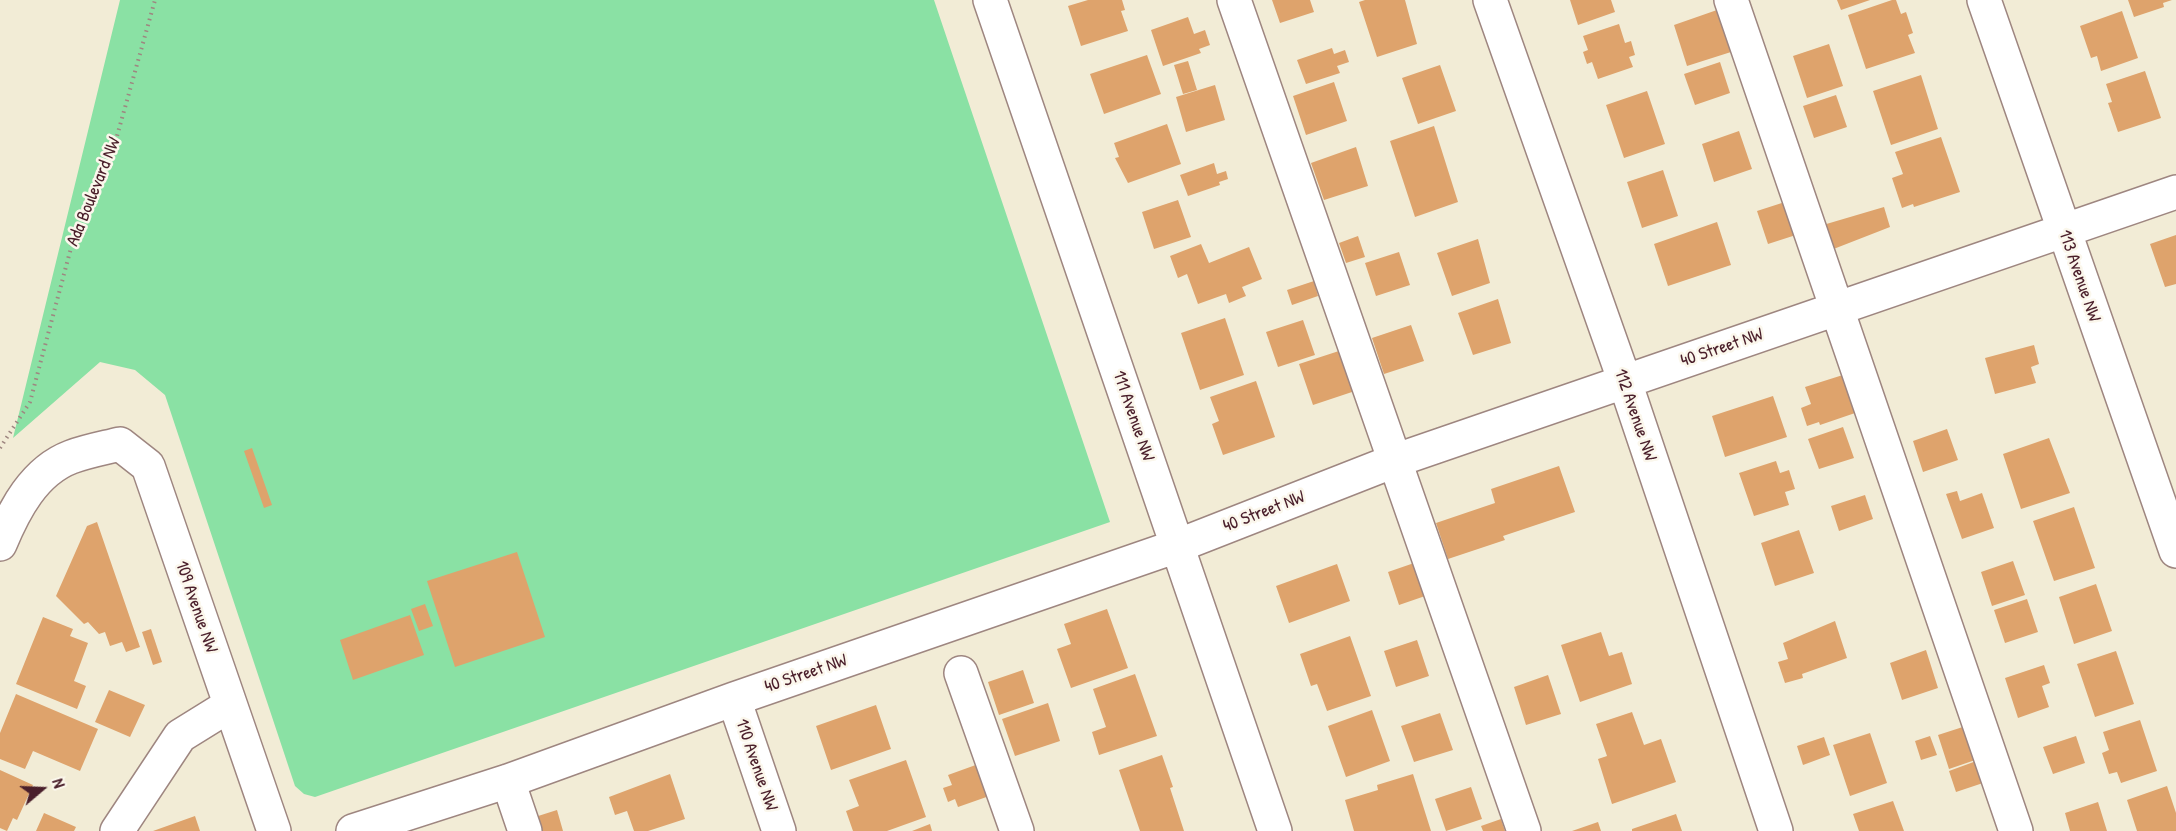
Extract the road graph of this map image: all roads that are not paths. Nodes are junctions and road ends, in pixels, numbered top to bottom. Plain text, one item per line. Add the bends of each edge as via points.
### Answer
1 (990, 0) edge
2 (1234, 0) edge
3 (1490, 0) edge
4 (1731, 0) edge
5 (1984, 0) edge
6 (2176, 192) edge
7 (2064, 231) junction
8 (1837, 309) junction
9 (1624, 382) junction
10 (1394, 461) junction
11 (0, 544) edge
12 (1177, 546) junction
13 (2176, 551) edge
14 (961, 673) dead end
15 (734, 699) junction
16 (230, 705) junction
17 (508, 781) junction
18 (117, 831) edge
19 (274, 831) edge
20 (353, 831) edge
21 (525, 831) edge
22 (779, 831) edge
23 (1017, 831) edge
24 (1275, 831) edge
25 (1524, 831) edge
26 (1776, 831) edge
27 (2016, 831) edge

1 - 12 street, 111 Avenue NW
2 - 10 street
3 - 9 street, 112 Avenue NW
4 - 8 street
5 - 7 street, 113 Avenue NW
6 - 7 street, 40 Street NW
7 - 8 street, 40 Street NW
7 - 13 street, 113 Avenue NW
8 - 9 street, 40 Street NW
8 - 27 street
9 - 10 street, 40 Street NW
9 - 26 street, 112 Avenue NW
10 - 12 street, 40 Street NW
10 - 25 street
11 - 16 street, 109 Avenue NW via 12,516 35,481 69,458 120,444 148,466
12 - 15 street, 40 Street NW
12 - 24 street, 111 Avenue NW
14 - 23 street
15 - 17 street, 40 Street NW
15 - 22 street, 110 Avenue NW
16 - 18 street via 180,735
16 - 19 street, 109 Avenue NW
17 - 20 street, 40 Street NW
17 - 21 street

